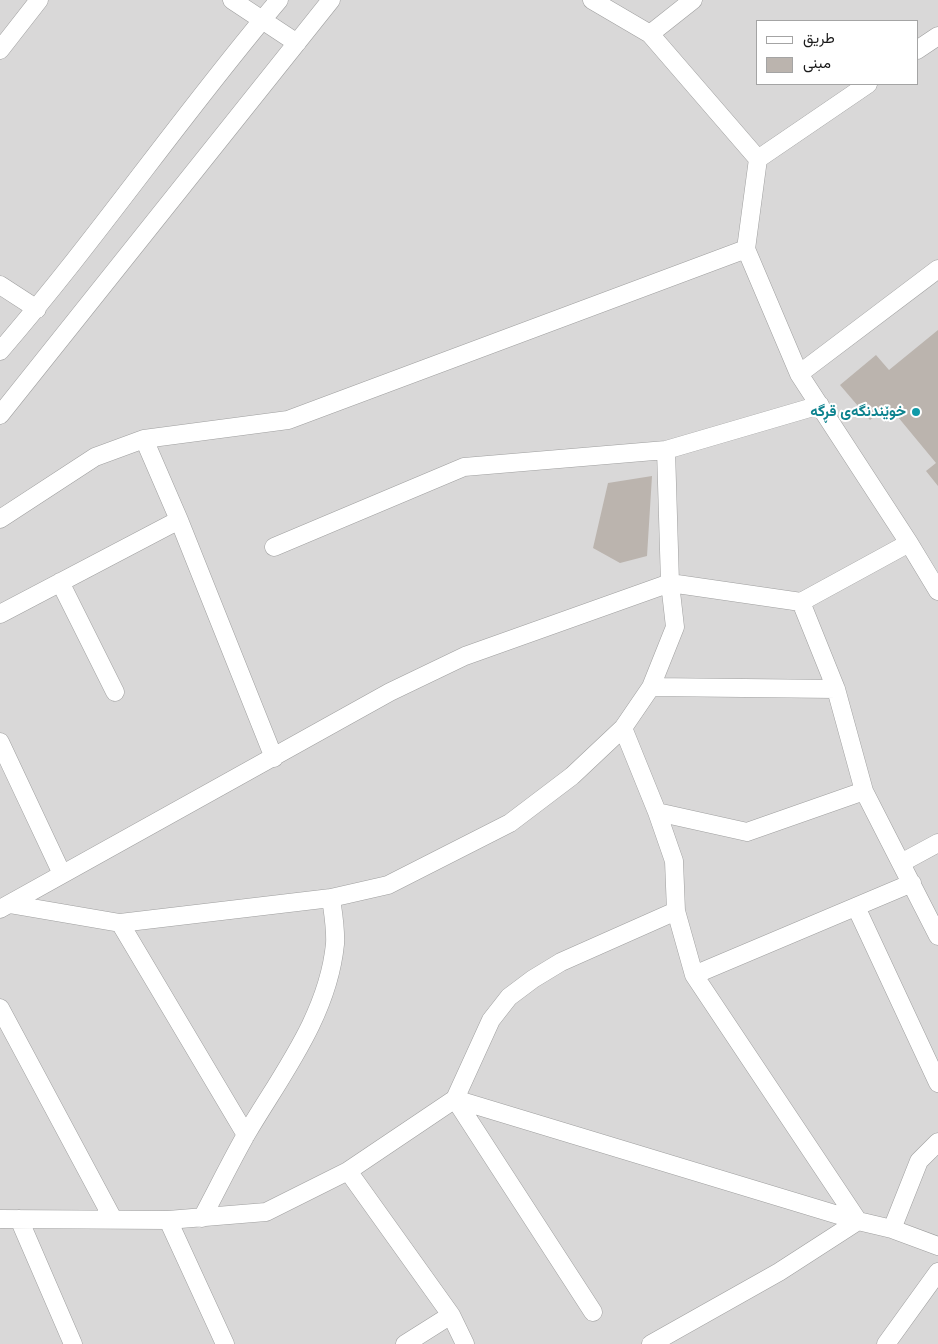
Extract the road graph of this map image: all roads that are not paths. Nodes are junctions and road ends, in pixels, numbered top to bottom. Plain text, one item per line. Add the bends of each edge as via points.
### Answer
1 (39, 0) edge
2 (232, 0) edge
3 (279, 0) edge
4 (693, 0) edge
5 (596, 1) edge
6 (325, 2) edge
7 (262, 19) junction
8 (650, 34) junction
9 (938, 36) edge
10 (297, 43) junction
11 (918, 49) edge
12 (0, 50) edge
13 (867, 85) edge
14 (758, 159) junction
15 (746, 249) junction
16 (938, 269) edge
17 (0, 285) edge
18 (37, 309) junction
19 (0, 351) edge
20 (799, 374) junction
21 (820, 405) junction
22 (0, 415) edge
23 (144, 439) junction
24 (666, 450) junction
25 (0, 519) edge
26 (178, 520) junction
27 (909, 543) junction
28 (274, 547) dead end
29 (60, 582) junction
30 (670, 583) junction
31 (938, 592) edge
32 (801, 602) junction
33 (0, 614) edge
34 (651, 687) junction
35 (836, 689) junction
36 (115, 692) dead end
37 (624, 728) junction
38 (0, 742) edge
39 (274, 758) junction
40 (864, 791) junction
41 (657, 812) junction
42 (938, 843) edge
43 (901, 863) junction
44 (62, 874) junction
45 (912, 884) junction
46 (332, 898) junction
47 (4, 906) edge
48 (856, 907) junction
49 (676, 911) junction
50 (120, 923) junction
51 (938, 936) edge
52 (694, 975) junction
53 (0, 1008) edge
54 (938, 1083) edge
55 (455, 1099) junction
56 (246, 1135) junction
57 (938, 1142) edge
58 (348, 1171) junction
59 (202, 1218) junction
60 (0, 1219) edge
61 (18, 1219) junction
62 (113, 1219) junction
63 (168, 1220) junction
64 (858, 1221) junction
65 (892, 1230) junction
66 (938, 1246) edge
67 (938, 1272) edge
68 (593, 1312) dead end
69 (451, 1315) junction
70 (73, 1344) edge
71 (225, 1344) edge
72 (405, 1344) edge
73 (466, 1344) edge
74 (651, 1344) edge
75 (886, 1344) edge

1 - 12 street
2 - 7 street
3 - 7 street
4 - 8 street
5 - 8 street
6 - 10 street
7 - 10 street
7 - 18 street
8 - 14 street
9 - 11 street
10 - 22 street
13 - 14 street
14 - 15 street
15 - 20 street
15 - 23 street via 288,420
16 - 20 street
17 - 18 street
18 - 19 street
20 - 21 street
21 - 24 street
21 - 27 street
23 - 25 street via 95,457
23 - 26 street
24 - 28 street via 464,467
24 - 30 street
26 - 29 street
26 - 39 street
27 - 31 street
27 - 32 street
29 - 33 street
29 - 36 street
30 - 32 street
30 - 34 street via 675,627
30 - 39 street via 465,656 390,692
32 - 35 street
34 - 35 street
34 - 37 street
35 - 40 street
37 - 41 street
37 - 46 street via 572,776 510,823 388,885
38 - 44 street
39 - 44 street
40 - 41 street via 747,832
40 - 43 street
41 - 49 street via 674,861
42 - 43 street
43 - 45 street
44 - 47 street
45 - 48 street
45 - 51 street
46 - 50 street
46 - 56 street via 335,943 316,1015
47 - 50 street
48 - 52 street
48 - 54 street
49 - 52 street
49 - 55 street via 561,962 509,997 491,1020
50 - 56 street
52 - 64 street
53 - 62 street
55 - 58 street
55 - 64 street
55 - 68 street
56 - 59 street
57 - 65 street via 920,1161
58 - 59 street via 266,1212
58 - 69 street
59 - 63 street
60 - 61 street
61 - 62 street
61 - 70 street
62 - 63 street
63 - 71 street
64 - 65 street
64 - 74 street via 778,1272
65 - 66 street
67 - 75 street
69 - 72 street
69 - 73 street

